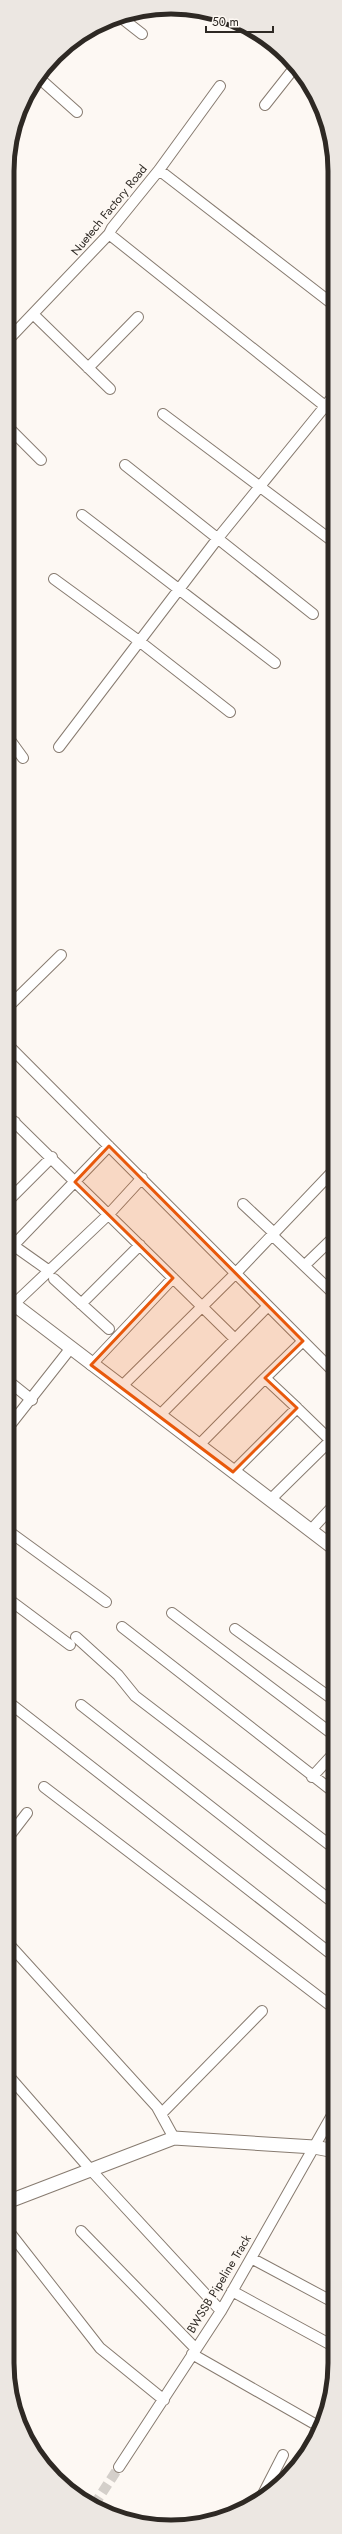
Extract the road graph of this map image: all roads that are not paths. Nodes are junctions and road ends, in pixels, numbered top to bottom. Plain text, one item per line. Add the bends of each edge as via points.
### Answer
1 (125, 21) edge
2 (142, 34) dead end
3 (292, 71) edge
4 (43, 80) edge
5 (220, 86) dead end
6 (265, 105) dead end
7 (78, 112) dead end
8 (159, 170) junction
9 (109, 234) junction
10 (328, 301) edge
11 (34, 315) junction
12 (138, 317) dead end
13 (14, 335) edge
14 (88, 368) junction
15 (110, 389) dead end
16 (328, 403) edge
17 (326, 406) junction
18 (164, 414) dead end
19 (14, 433) edge
20 (41, 460) dead end
21 (125, 464) dead end
22 (260, 487) junction
23 (82, 515) dead end
24 (218, 538) junction
25 (328, 538) edge
26 (54, 579) dead end
27 (179, 589) junction
28 (313, 614) dead end
29 (139, 641) junction
30 (275, 663) dead end
31 (230, 712) dead end
32 (14, 746) edge
33 (59, 746) dead end
34 (23, 758) dead end
35 (61, 955) dead end
36 (14, 1001) edge
37 (14, 1051) edge
38 (15, 1122) edge
39 (109, 1146) junction
40 (52, 1157) junction
41 (328, 1176) edge
42 (142, 1178) junction
43 (75, 1182) junction
44 (14, 1195) edge
45 (243, 1204) dead end
46 (109, 1214) junction
47 (273, 1234) junction
48 (14, 1241) edge
49 (328, 1243) edge
50 (140, 1245) junction
51 (14, 1249) edge
52 (305, 1265) junction
53 (48, 1270) junction
54 (236, 1273) junction
55 (173, 1278) junction
56 (54, 1279) dead end
57 (328, 1288) edge
58 (14, 1298) edge
59 (14, 1303) edge
60 (80, 1304) junction
61 (268, 1306) junction
62 (202, 1307) junction
63 (109, 1329) dead end
64 (235, 1339) junction
65 (303, 1341) junction
66 (70, 1349) junction
67 (328, 1364) edge
68 (91, 1365) junction
69 (265, 1378) junction
70 (14, 1386) edge
71 (121, 1387) junction
72 (32, 1400) junction
73 (297, 1408) junction
74 (159, 1416) junction
75 (14, 1421) edge
76 (328, 1434) edge
77 (328, 1443) edge
78 (198, 1446) junction
79 (233, 1472) junction
80 (270, 1500) junction
81 (328, 1512) edge
82 (310, 1531) junction
83 (14, 1535) edge
84 (328, 1544) edge
85 (106, 1602) dead end
86 (14, 1603) edge
87 (172, 1613) dead end
88 (122, 1627) dead end
89 (235, 1629) dead end
90 (328, 1696) edge
91 (81, 1705) dead end
92 (14, 1706) edge
93 (328, 1731) edge
94 (328, 1760) edge
95 (312, 1777) junction
96 (44, 1787) dead end
97 (328, 1788) edge
98 (27, 1813) dead end
99 (14, 1830) edge
100 (328, 1844) edge
101 (328, 1899) edge
102 (14, 1950) edge
103 (328, 1952) edge
104 (328, 2004) edge
105 (262, 2011) dead end
106 (14, 2082) edge
107 (161, 2114) junction
108 (328, 2122) edge
109 (174, 2138) junction
110 (314, 2147) junction
111 (328, 2150) edge
112 (90, 2169) junction
113 (14, 2199) edge
114 (81, 2231) dead end
115 (14, 2238) edge
116 (251, 2258) junction
117 (232, 2291) junction
118 (328, 2300) edge
119 (221, 2311) junction
120 (328, 2343) edge
121 (194, 2351) junction
122 (164, 2400) junction
123 (315, 2424) edge
124 (284, 2455) dead end
125 (119, 2467) tunnel mouth
126 (266, 2489) edge

1 - 2 street
3 - 6 street
4 - 7 street
5 - 8 street, Nuetech Factory Road
8 - 9 street, Nuetech Factory Road
8 - 10 street
9 - 11 street, Nuetech Factory Road
9 - 17 street
11 - 13 street, Nuetech Factory Road
11 - 14 street
12 - 14 street
14 - 15 street
16 - 17 street
17 - 22 street
18 - 22 street
19 - 20 street
21 - 24 street
22 - 24 street
22 - 25 street
23 - 27 street
24 - 27 street
24 - 28 street
26 - 29 street
27 - 29 street
27 - 30 street
29 - 31 street
29 - 33 street
32 - 34 street
35 - 36 street
37 - 39 street
38 - 40 street
39 - 42 street
39 - 43 street
40 - 43 street
40 - 44 street
41 - 47 street
42 - 46 street
42 - 54 street
43 - 46 street
43 - 48 street
45 - 47 street
46 - 50 street
46 - 53 street
47 - 52 street
47 - 54 street
49 - 52 street
50 - 55 street
50 - 60 street
51 - 53 street
52 - 57 street
53 - 58 street
54 - 61 street
54 - 62 street
55 - 62 street
55 - 68 street
56 - 60 street
59 - 66 street
60 - 63 street
61 - 64 street
61 - 65 street
62 - 64 street
62 - 71 street
64 - 74 street
65 - 67 street
65 - 69 street
66 - 68 street
66 - 72 street
68 - 71 street
69 - 73 street
69 - 78 street
70 - 72 street
71 - 74 street
72 - 75 street
73 - 76 street
73 - 79 street
74 - 78 street
77 - 80 street
78 - 79 street
79 - 80 street
80 - 82 street
81 - 82 street
82 - 84 street
83 - 85 street
86 - 100 street via 73,1641 118,1675 135,1696
87 - 93 street
88 - 95 street
89 - 90 street
91 - 101 street
92 - 103 street
94 - 95 street
95 - 97 street
96 - 104 street
98 - 99 street
102 - 107 street
105 - 107 street
106 - 112 street
107 - 109 street
108 - 110 street, BWSSB Pipeline Track
109 - 110 street
109 - 112 street
110 - 111 street
110 - 116 street, BWSSB Pipeline Track
112 - 113 street
112 - 119 street
114 - 121 street
115 - 122 street via 100,2348
116 - 117 street, BWSSB Pipeline Track
116 - 118 street
117 - 119 street, BWSSB Pipeline Track
117 - 120 street
119 - 121 street, BWSSB Pipeline Track
121 - 122 street, BWSSB Pipeline Track
121 - 123 street
122 - 125 street, BWSSB Pipeline Track
124 - 126 street

